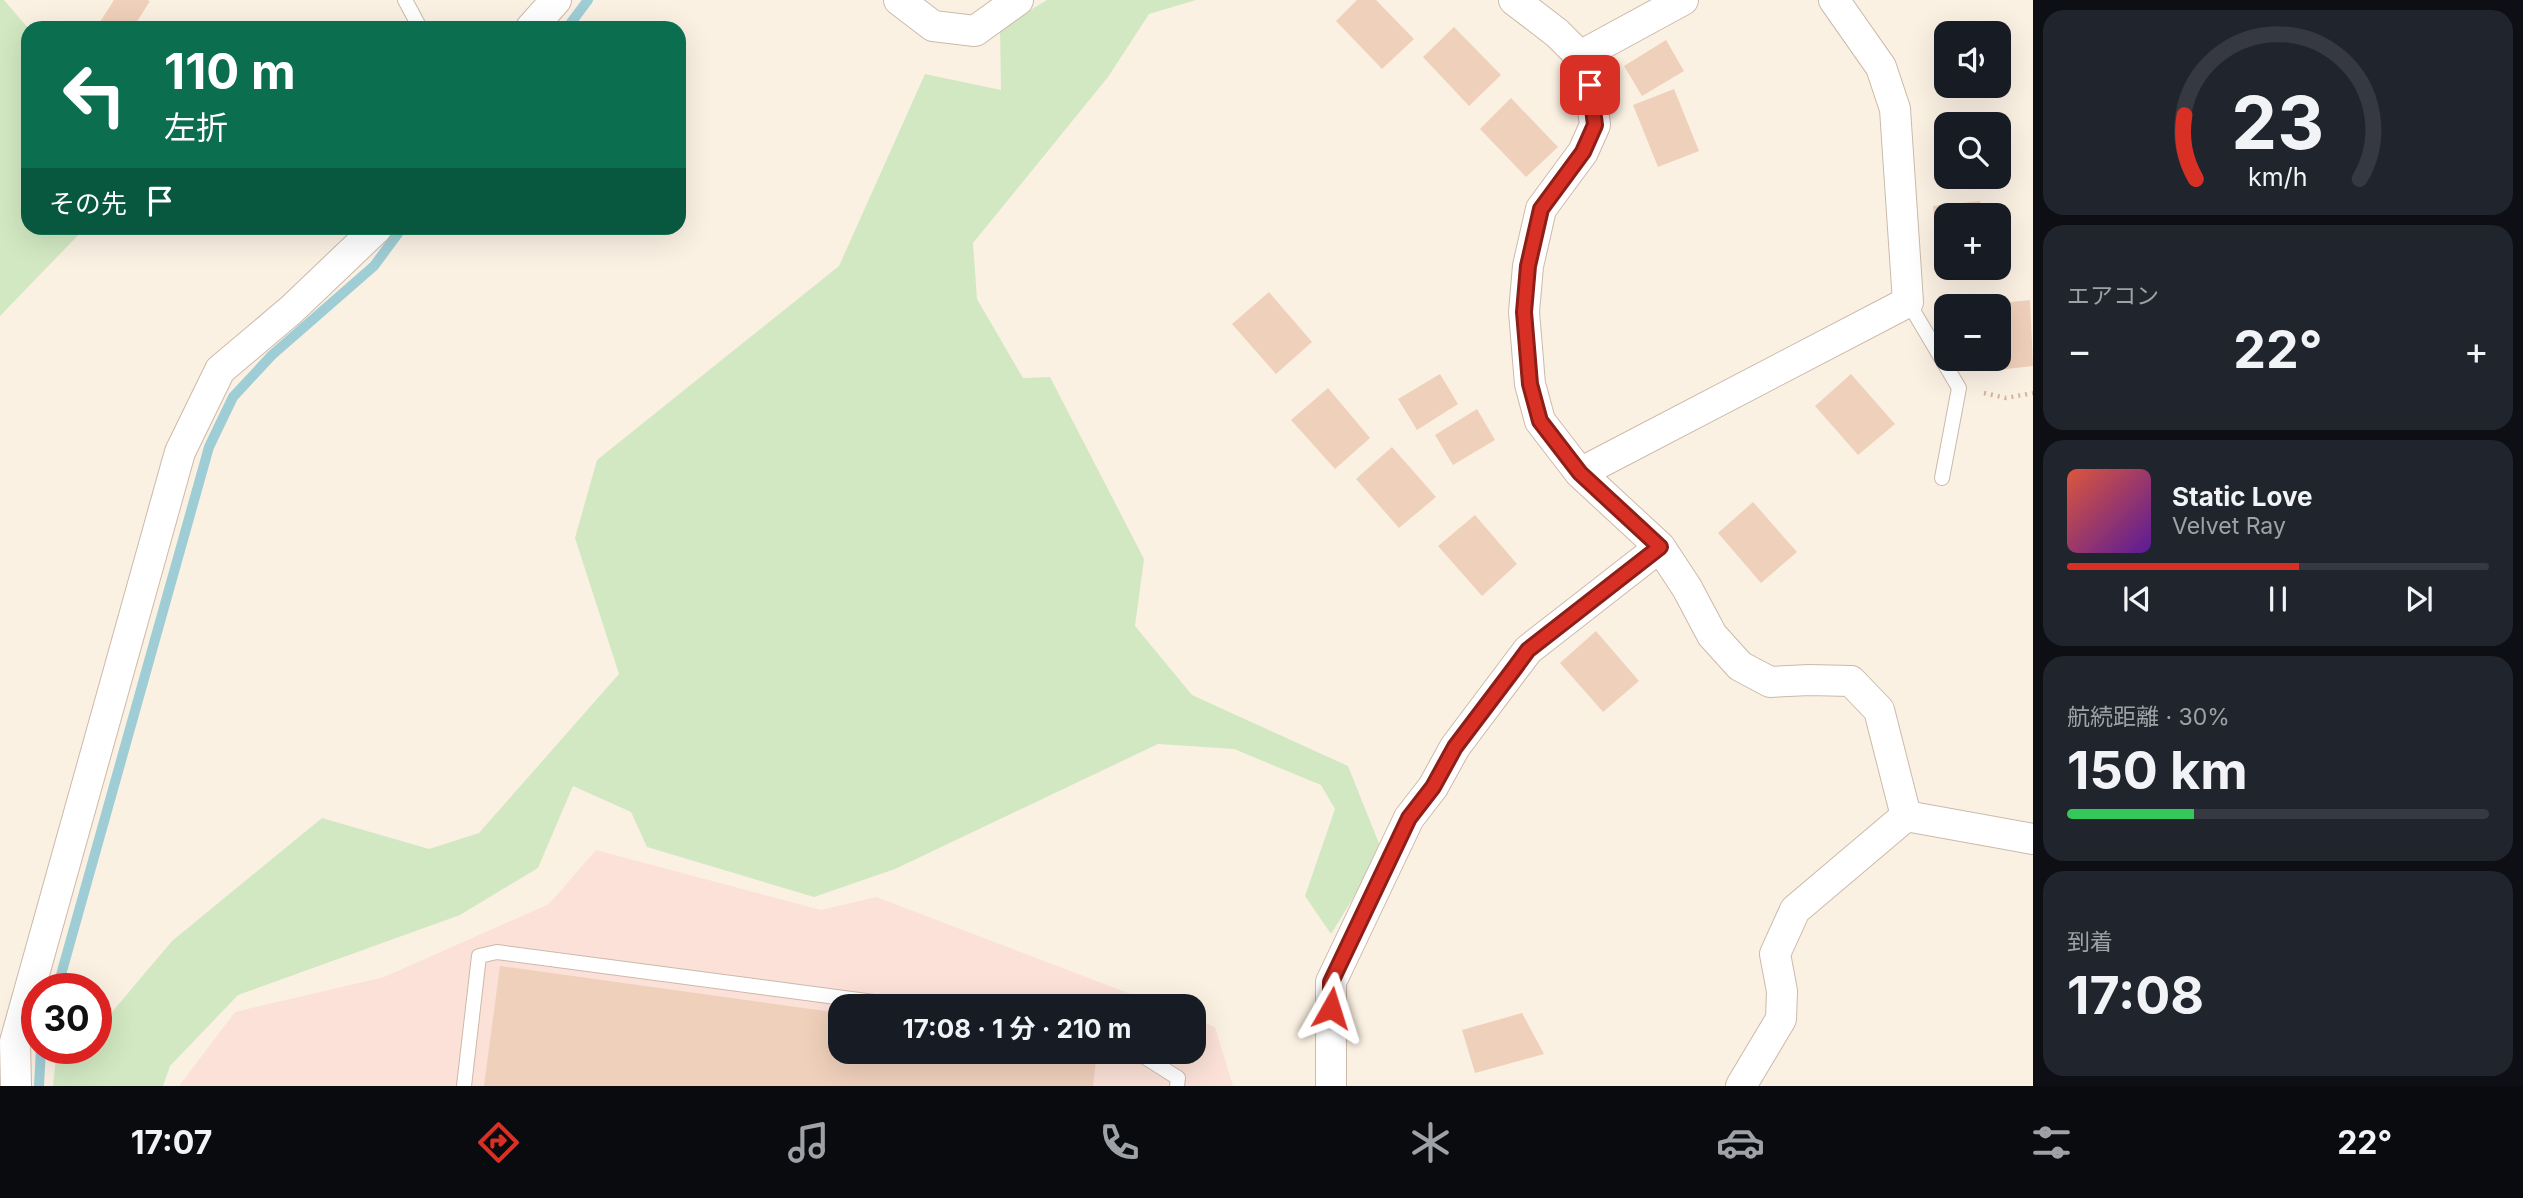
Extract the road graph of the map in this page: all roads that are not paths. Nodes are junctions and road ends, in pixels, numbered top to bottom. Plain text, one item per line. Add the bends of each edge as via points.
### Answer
1 (405, 0) edge
2 (556, 0) edge
3 (898, 0) edge
4 (1018, 0) edge
5 (1514, 0) edge
6 (1683, 0) edge
7 (1834, 0) edge
8 (417, 21) edge
9 (537, 21) edge
10 (1580, 56) junction
11 (370, 235) edge
12 (1908, 302) junction
13 (1580, 473) junction
14 (1942, 478) dead end
15 (1660, 547) junction
16 (1906, 816) junction
17 (2033, 839) edge
18 (828, 996) edge
19 (1156, 1064) edge
20 (16, 1086) edge
21 (464, 1086) edge
22 (1177, 1086) edge
23 (1331, 1086) edge
24 (1741, 1086) edge

1 - 8 lane
2 - 9 street
3 - 4 street via 933,26 975,32
5 - 10 street
6 - 10 street
7 - 12 street via 1881,66 1895,109
10 - 13 street via 1590,85 1595,125 1583,152 1541,209 1528,266 1524,312 1530,384 1540,421
11 - 20 street via 220,370 180,452 15,1042
12 - 13 street
12 - 14 lane via 1959,388
13 - 15 street
15 - 16 street via 1712,635 1740,666 1770,682 1851,681 1879,710
15 - 23 street via 1528,650 1455,747 1409,818 1331,982
16 - 17 street
16 - 24 street via 1795,910 1775,954 1782,991 1781,1019
18 - 21 lane via 497,952 479,956
19 - 22 lane via 1178,1078

